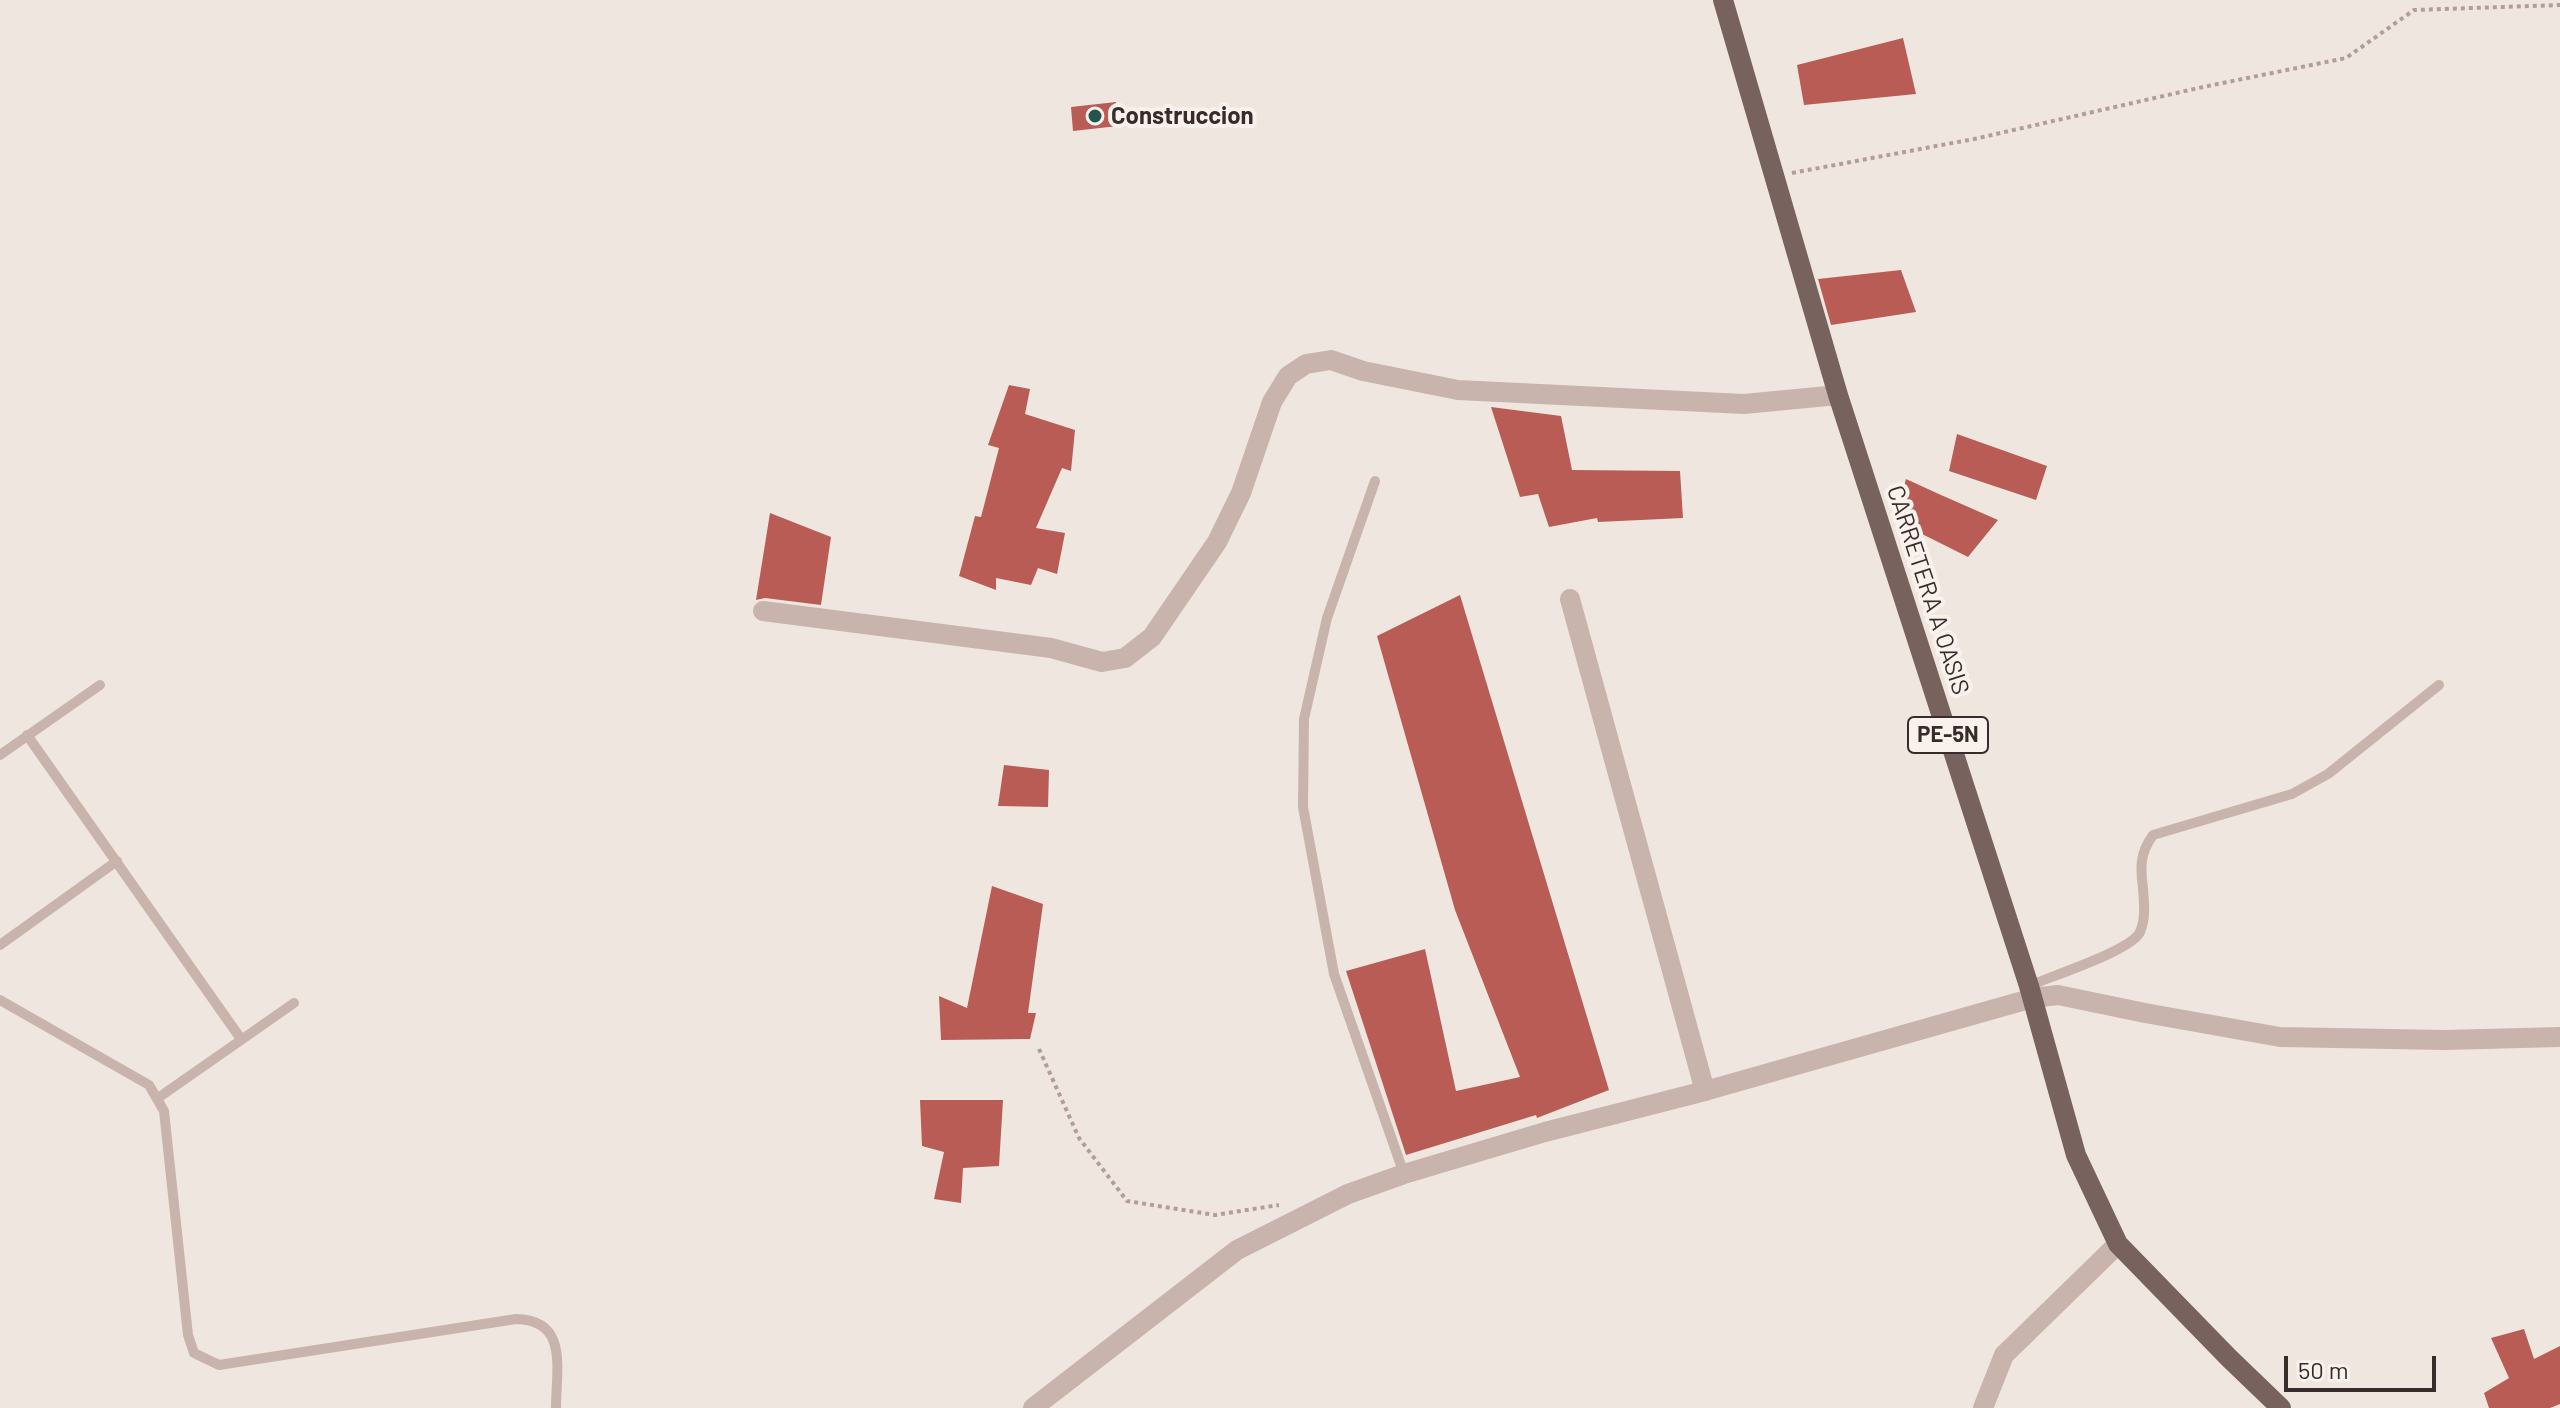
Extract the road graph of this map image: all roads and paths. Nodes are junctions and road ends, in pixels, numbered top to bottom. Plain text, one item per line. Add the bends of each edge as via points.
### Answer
1 (1723, 0) edge
2 (2560, 5) edge
3 (1774, 177) junction
4 (1838, 395) junction
5 (1375, 481) dead end
6 (1570, 599) dead end
7 (763, 611) dead end
8 (100, 685) dead end
9 (2439, 685) dead end
10 (27, 735) junction
11 (0, 755) edge
12 (117, 861) junction
13 (0, 945) edge
14 (2031, 992) junction
15 (0, 1000) edge
16 (294, 1003) dead end
17 (2560, 1037) edge
18 (241, 1039) junction
19 (1039, 1049) dead end
20 (1705, 1091) junction
21 (158, 1098) junction
22 (1404, 1174) junction
23 (1289, 1203) dead end
24 (2118, 1244) junction
25 (556, 1408) edge
26 (1033, 1408) edge
27 (1983, 1408) edge
28 (2281, 1408) edge

1 - 3 main road, CARRETERA A OASIS / PE-5N
2 - 3 path via 2414,10 2346,58
3 - 4 main road, CARRETERA A OASIS / PE-5N
4 - 7 street via 1744,404 1458,390 1331,360 1306,364 1288,376 1272,402 1241,493 1217,542 1152,637 1125,658 1102,662 1051,648
4 - 14 main road, CARRETERA A OASIS / PE-5N
5 - 22 lane via 1327,618 1304,719 1303,807 1334,974
6 - 20 street
8 - 10 lane
9 - 14 lane via 2328,774 2292,794 2153,835 2143,849 2145,911 2140,934 2118,951
10 - 11 lane
10 - 12 lane
12 - 13 lane
12 - 18 lane
14 - 17 street via 2280,1037
14 - 20 street
14 - 24 main road, CARRETERA A OASIS / PE-5N via 2076,1155
15 - 21 lane via 131,1073
16 - 18 lane
18 - 21 lane
19 - 23 path via 1079,1138 1127,1201 1215,1215
20 - 22 street
21 - 25 lane via 164,1111 194,1353 219,1365 533,1319 553,1338
22 - 26 street via 1348,1194 1237,1250
24 - 27 street via 2004,1355
24 - 28 main road, CARRETERA A OASIS / PE-5N

